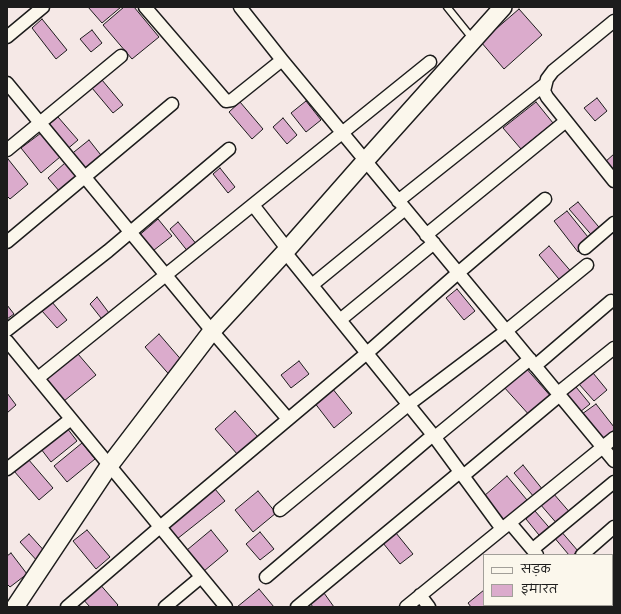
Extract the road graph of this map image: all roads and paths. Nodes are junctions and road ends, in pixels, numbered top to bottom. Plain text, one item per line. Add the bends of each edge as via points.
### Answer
1 (43, 7) edge
2 (145, 7) edge
3 (447, 7) edge
4 (502, 7) edge
5 (243, 8) edge
6 (614, 21) edge
7 (7, 37) edge
8 (474, 40) junction
9 (121, 56) dead end
10 (282, 60) junction
11 (430, 62) dead end
12 (7, 83) edge
13 (544, 85) junction
14 (172, 104) dead end
15 (566, 121) junction
16 (40, 123) junction
17 (343, 134) junction
18 (229, 149) dead end
19 (7, 150) edge
20 (365, 160) junction
21 (85, 178) junction
22 (614, 181) edge
23 (546, 199) dead end
24 (253, 205) junction
25 (402, 205) junction
26 (614, 224) edge
27 (130, 232) junction
28 (430, 239) junction
29 (7, 242) edge
30 (585, 248) dead end
31 (286, 251) junction
32 (587, 265) dead end
33 (458, 273) junction
34 (165, 275) junction
35 (312, 285) junction
36 (611, 301) dead end
37 (340, 320) junction
38 (7, 330) edge
39 (212, 331) junction
40 (506, 331) junction
41 (7, 341) edge
42 (614, 348) edge
43 (11, 353) edge
44 (367, 353) junction
45 (532, 362) junction
46 (38, 378) junction
47 (559, 394) junction
48 (408, 405) junction
49 (71, 419) junction
50 (288, 419) junction
51 (434, 436) junction
52 (614, 438) edge
53 (603, 448) junction
54 (614, 461) edge
55 (110, 466) junction
56 (7, 468) edge
57 (462, 474) junction
58 (614, 482) edge
59 (280, 510) dead end
60 (160, 526) junction
61 (506, 526) junction
62 (614, 527) edge
63 (535, 552) edge
64 (583, 554) edge
65 (201, 577) junction
66 (266, 577) dead end
67 (420, 595) junction
68 (15, 607) edge
69 (67, 607) edge
70 (165, 607) edge
71 (226, 607) edge
72 (297, 607) edge
73 (406, 607) edge
74 (429, 607) edge

1 - 7 street
2 - 10 street via 226,101 232,100
3 - 8 lane
4 - 8 street
5 - 10 street
6 - 13 street via 553,71
8 - 20 street
9 - 16 street
10 - 17 street
11 - 17 street
12 - 16 street
13 - 15 street via 546,97
13 - 25 street
14 - 21 street
15 - 22 street
15 - 28 street
16 - 19 street
16 - 21 street
17 - 20 street
17 - 24 street
18 - 27 street
20 - 25 street
20 - 31 street
21 - 27 street
21 - 29 street
23 - 33 street
24 - 31 street
24 - 34 street
25 - 28 street
25 - 35 street
26 - 30 street
27 - 34 street
27 - 38 street
28 - 33 street
28 - 37 street
31 - 35 street
31 - 39 street
32 - 40 street
33 - 40 street
33 - 44 street
34 - 39 street
34 - 46 street
35 - 37 street
36 - 45 street
37 - 44 street
39 - 50 street
39 - 55 street
40 - 45 street
40 - 48 street
41 - 43 street
42 - 47 street
43 - 46 street
44 - 48 street
44 - 50 street
45 - 47 street
45 - 51 street
46 - 49 street
47 - 53 street
47 - 57 street
48 - 51 street
48 - 59 street
49 - 55 street
49 - 56 street
50 - 60 street
51 - 57 street
51 - 66 street
52 - 53 street
53 - 54 street
53 - 61 street
55 - 60 street
55 - 68 street
57 - 61 street
57 - 72 street
58 - 63 street
60 - 65 street
60 - 69 street
61 - 63 street
61 - 67 street
62 - 64 street
65 - 70 street
65 - 71 street
67 - 73 street
67 - 74 street

